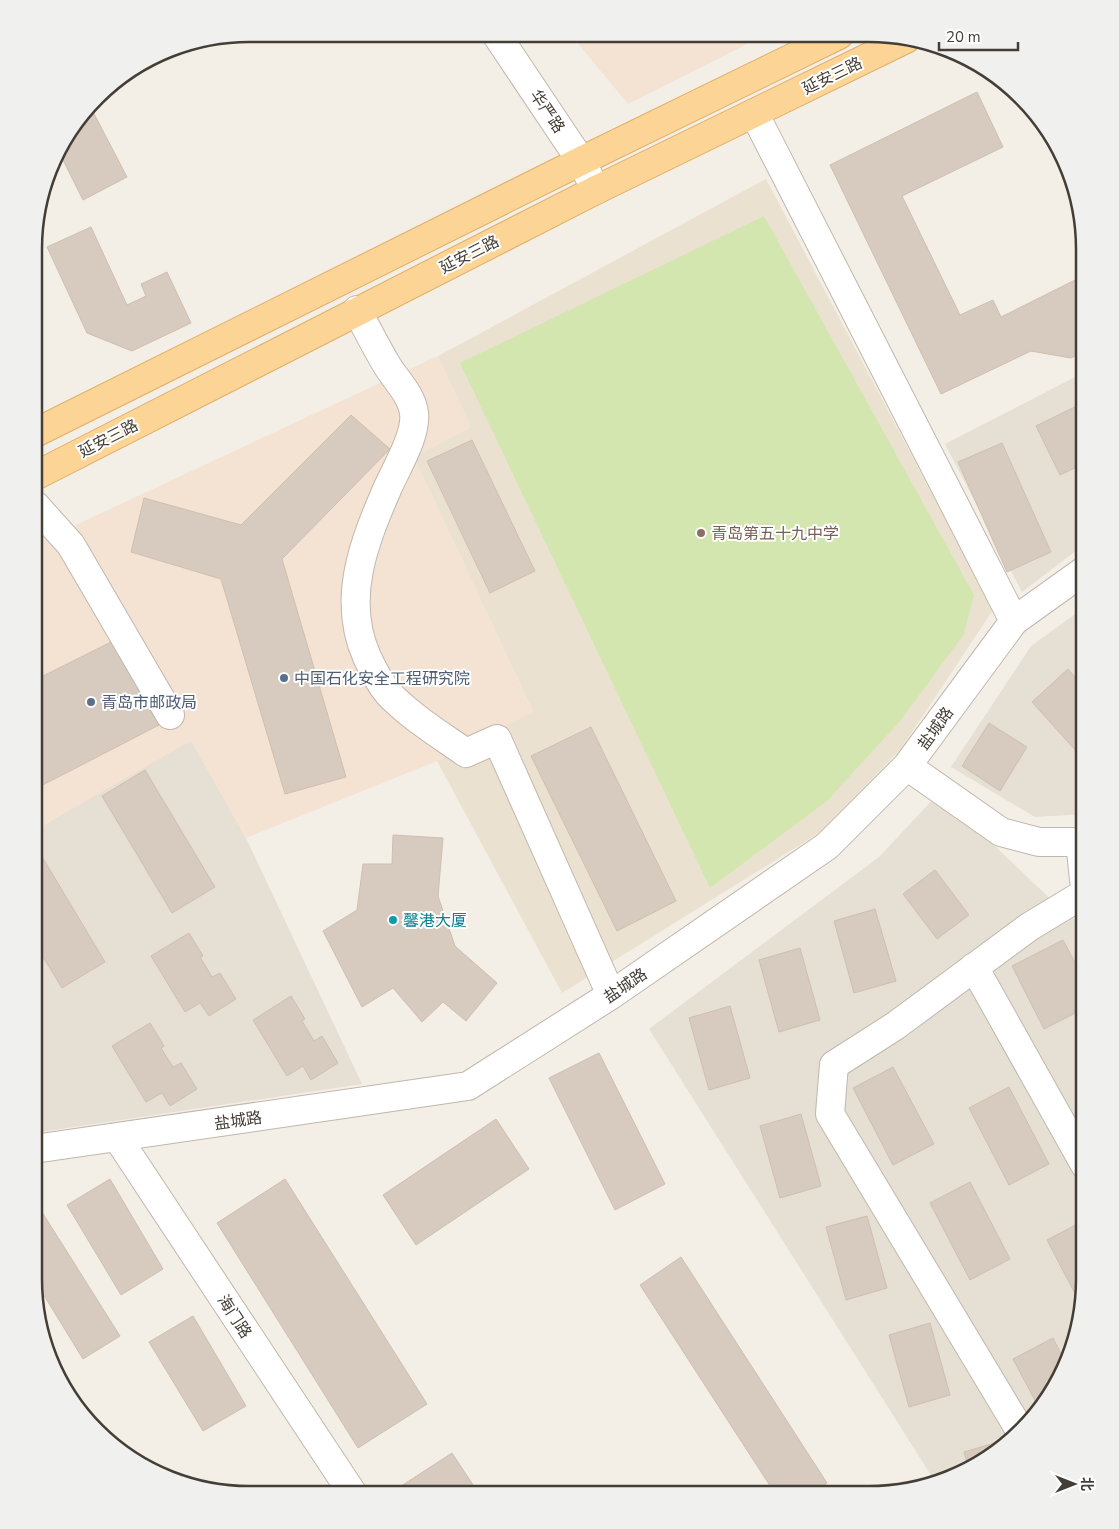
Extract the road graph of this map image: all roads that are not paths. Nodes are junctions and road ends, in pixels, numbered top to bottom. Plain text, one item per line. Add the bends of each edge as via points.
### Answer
1 (501, 42) edge
2 (827, 42) edge
3 (896, 44) edge
4 (754, 113) junction
5 (581, 161) junction
6 (596, 190) junction
7 (357, 310) junction
8 (42, 430) edge
9 (42, 472) edge
10 (42, 513) edge
11 (1076, 577) edge
12 (1014, 622) junction
13 (170, 716) dead end
14 (907, 766) junction
15 (1076, 842) edge
16 (1076, 898) edge
17 (974, 967) junction
18 (611, 995) junction
19 (117, 1137) junction
20 (42, 1148) edge
21 (1076, 1149) edge
22 (1017, 1425) edge
23 (348, 1486) edge

1 - 5 street, 华严路
2 - 5 main road, 延安三路
3 - 4 main road, 延安三路
4 - 6 main road, 延安三路
4 - 12 street
5 - 6 street, 华严路
5 - 8 main road, 延安三路
6 - 7 main road, 延安三路
7 - 9 main road, 延安三路
7 - 18 street via 414,412 406,446 359,562 355,619 362,646 374,673 415,718 466,753 497,739
10 - 13 street via 72,545
11 - 12 street, 盐城路
12 - 14 street, 盐城路
14 - 15 street via 1001,832 1039,842
14 - 18 street, 盐城路 via 827,846
16 - 17 street via 1029,927
17 - 21 street
17 - 22 street via 895,1026 834,1065 830,1114
18 - 19 street, 盐城路 via 468,1086
19 - 20 street, 盐城路
19 - 23 street, 海门路

